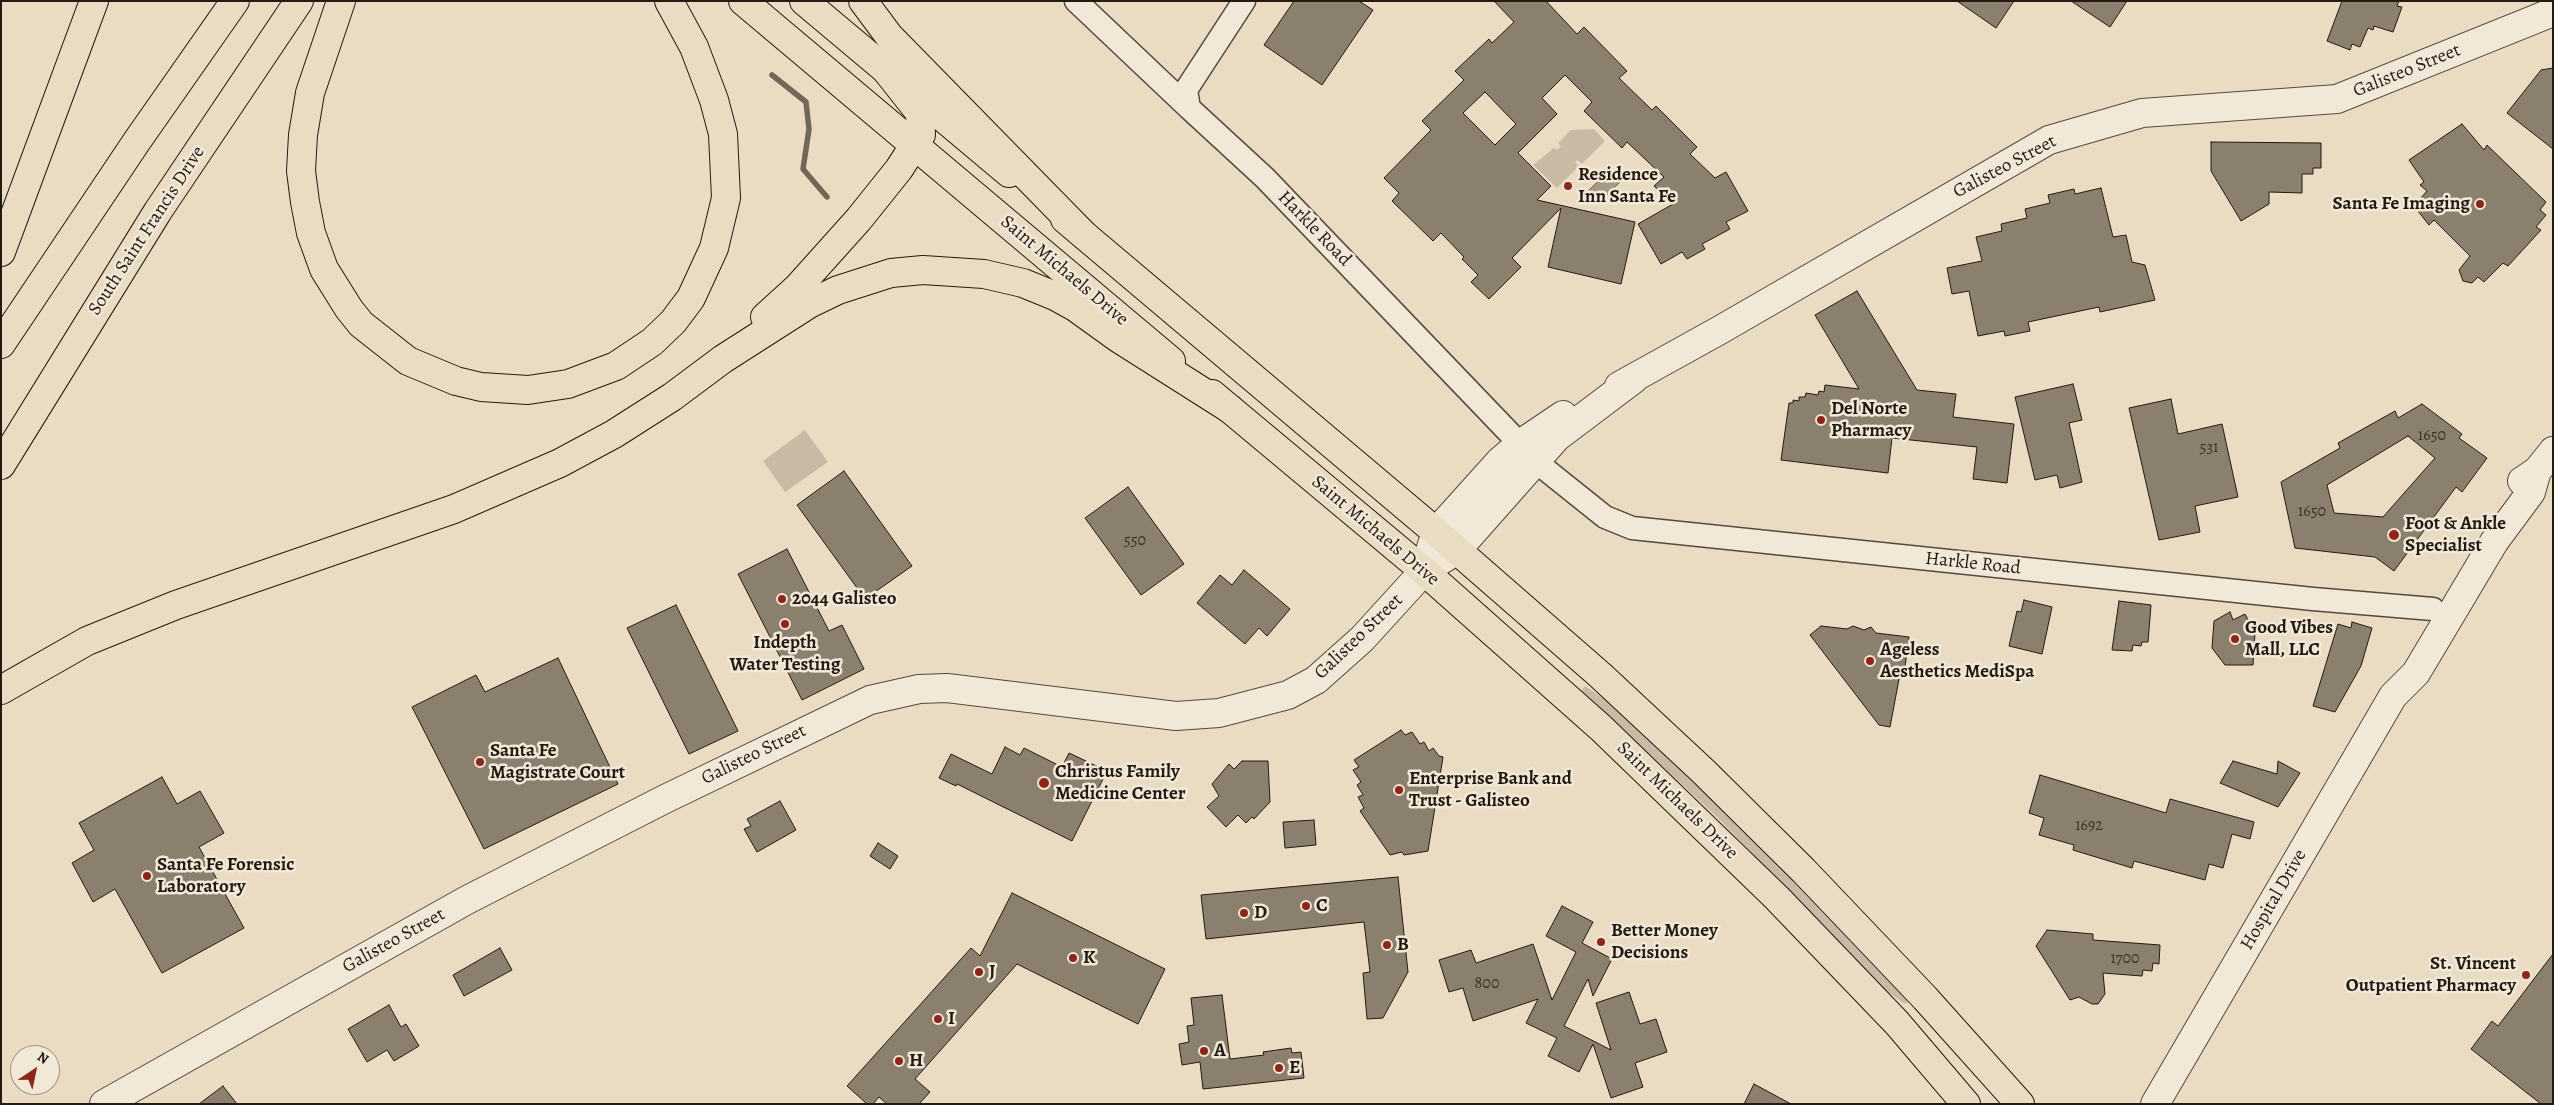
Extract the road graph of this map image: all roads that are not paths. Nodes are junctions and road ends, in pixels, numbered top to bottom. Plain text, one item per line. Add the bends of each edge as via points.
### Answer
1 (94, 1) edge
2 (235, 1) edge
3 (299, 1) edge
4 (341, 1) edge
5 (669, 1) edge
6 (743, 1) edge
7 (804, 1) edge
8 (863, 1) edge
9 (1076, 1) edge
10 (1244, 1) edge
11 (2553, 12) edge
12 (886, 70) junction
13 (1189, 108) junction
14 (915, 146) junction
15 (1084, 235) junction
16 (1, 252) edge
17 (1, 344) edge
18 (723, 359) junction
19 (1230, 409) junction
20 (1527, 453) junction
21 (2545, 461) edge
22 (1, 465) edge
23 (1436, 532) junction
24 (1457, 550) junction
25 (1424, 571) junction
26 (2433, 609) junction
27 (1, 690) edge
28 (2393, 696) junction
29 (104, 1104) edge
30 (1966, 1104) edge
31 (2020, 1104) edge
32 (2155, 1104) edge

1 - 16 main road
2 - 17 main road
3 - 22 main road, South Saint Francis Drive via 142,236
4 - 5 main road via 310,93 303,135 301,171 305,202 311,233 324,269 361,324 408,361 456,381 481,387 528,390 568,384 616,366 652,342 691,298 714,248 726,198 723,134 694,47
6 - 14 main road, Saint Michaels Drive
7 - 12 main road, Saint Michaels Drive
8 - 15 main road via 889,36
9 - 13 street, Harkle Road
10 - 13 street via 1186,90
11 - 20 street, Galisteo Street via 2337,99 2142,114 2049,140 1634,379 1590,398
12 - 14 main road via 920,112 921,135
12 - 15 main road, Saint Michaels Drive
13 - 20 street, Harkle Road via 1265,178
14 - 18 main road via 821,263
14 - 19 main road, Saint Michaels Drive
15 - 23 main road, Saint Michaels Drive
18 - 19 main road via 809,304 838,290 892,273 955,270 1023,283 1055,296
18 - 27 main road via 614,434 518,482 454,509 167,608 87,641
19 - 25 main road, Saint Michaels Drive
20 - 23 street, Galisteo Street via 1499,462
20 - 24 street, Galisteo Street
20 - 26 street, Harkle Road via 1594,510 1632,528
21 - 26 street, Hospital Drive via 2517,484 2464,557
21 - 28 street, Hospital Drive via 2531,492 2484,559 2416,673
23 - 24 main road, Saint Michaels Drive
23 - 25 street, Galisteo Street
24 - 25 street, Galisteo Street
24 - 31 main road, Saint Michaels Drive via 1593,668 1710,778 1925,998
25 - 29 street, Galisteo Street via 1362,639 1316,680 1288,696 1219,713 1176,716 1132,712 947,688 919,689 863,702 467,900
25 - 30 main road, Saint Michaels Drive via 1521,655 1708,830 1897,1023
26 - 28 street, Hospital Drive via 2400,666
28 - 32 street, Hospital Drive

